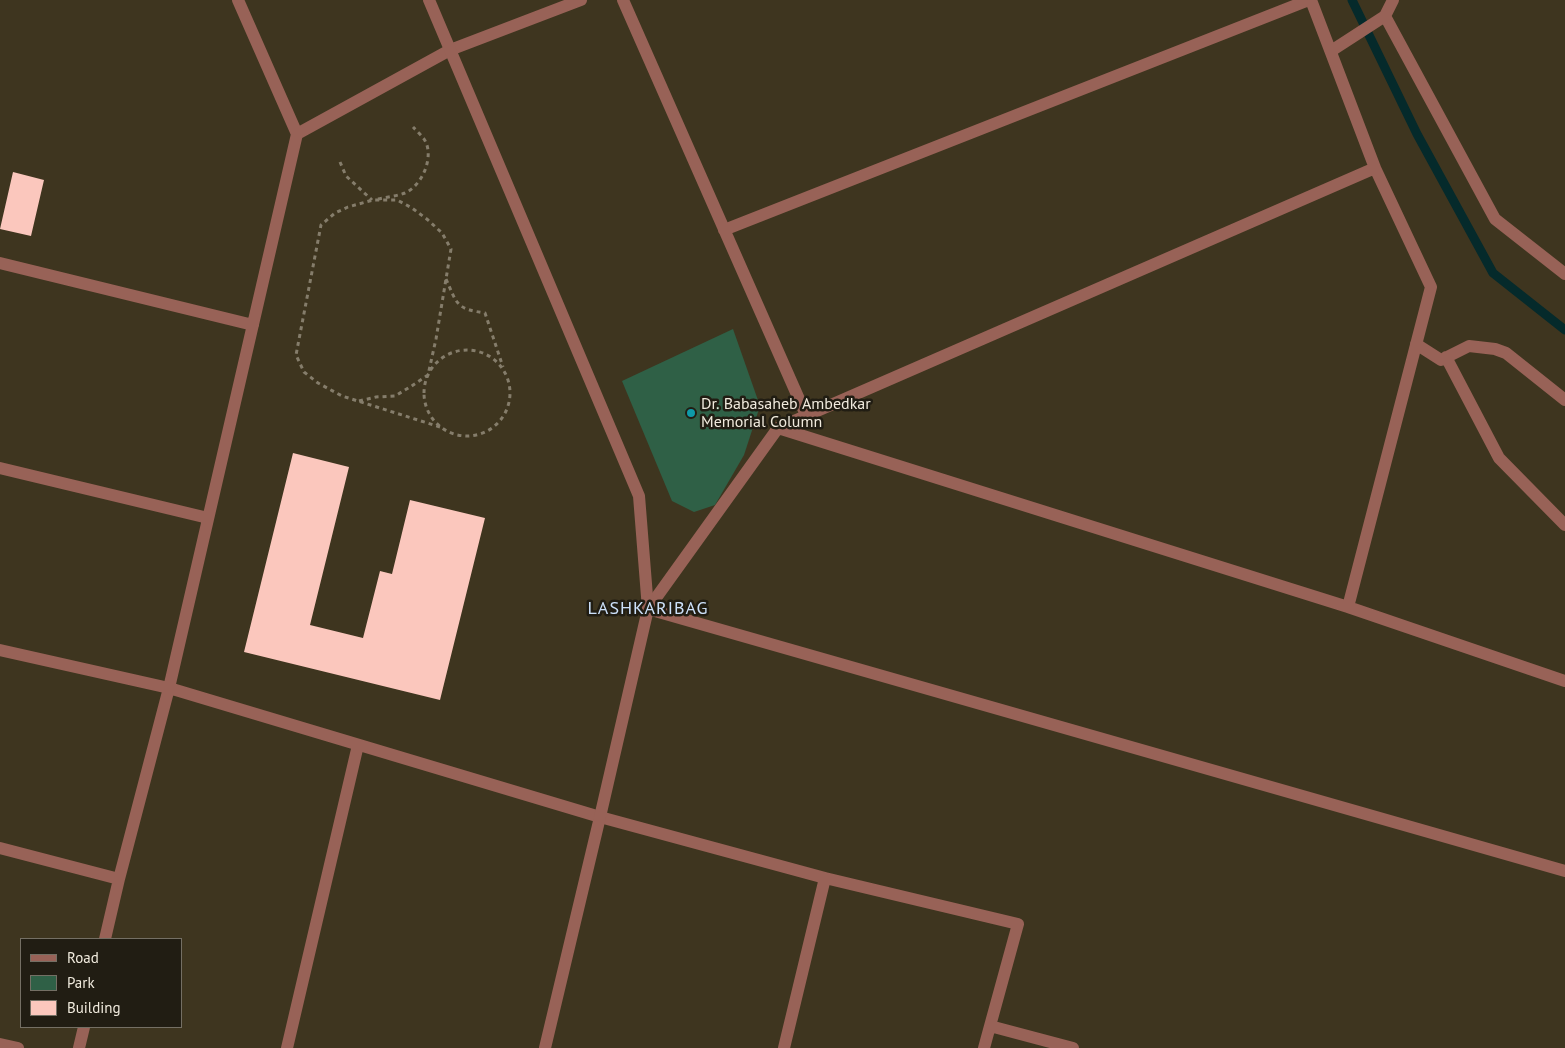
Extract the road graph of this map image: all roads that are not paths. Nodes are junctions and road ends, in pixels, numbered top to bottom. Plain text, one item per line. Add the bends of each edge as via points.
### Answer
1 (238, 0) edge
2 (429, 0) edge
3 (581, 0) edge
4 (623, 0) edge
5 (1310, 0) edge
6 (1393, 0) edge
7 (1385, 16) junction
8 (450, 50) junction
9 (1331, 51) junction
10 (298, 134) junction
11 (1375, 168) junction
12 (724, 230) junction
13 (0, 263) edge
14 (1565, 274) edge
15 (253, 324) junction
16 (1416, 344) junction
17 (1446, 357) junction
18 (1565, 400) edge
19 (806, 415) junction
20 (778, 428) junction
21 (0, 468) edge
22 (208, 518) junction
23 (1565, 525) edge
24 (1348, 607) junction
25 (648, 609) junction
26 (0, 650) edge
27 (1565, 681) edge
28 (169, 688) junction
29 (358, 744) junction
30 (600, 817) junction
31 (0, 848) edge
32 (1565, 871) edge
33 (825, 878) junction
34 (119, 879) junction
35 (105, 938) edge
36 (990, 1026) junction
37 (84, 1028) edge
38 (0, 1044) edge
39 (18, 1048) edge
40 (79, 1048) edge
41 (287, 1048) edge
42 (545, 1048) edge
43 (784, 1048) edge
44 (984, 1048) edge
45 (1073, 1048) edge

1 - 10 street
2 - 8 street
3 - 8 street
4 - 12 street
5 - 9 street
5 - 12 street
6 - 7 street
7 - 9 street
7 - 14 street via 1495,219
8 - 10 street
8 - 25 street via 639,496
9 - 11 street
10 - 15 street
11 - 16 street via 1431,288
11 - 19 street
12 - 19 street
13 - 15 street
15 - 22 street
16 - 17 street via 1441,360
16 - 24 street
17 - 18 street via 1469,346 1495,349 1506,353
17 - 23 street via 1499,458
19 - 20 street
20 - 24 street
20 - 25 street
21 - 22 street
22 - 28 street
24 - 27 street
25 - 30 street
25 - 32 street
26 - 28 street
28 - 29 street
28 - 34 street
29 - 30 street
29 - 41 street
30 - 33 street
30 - 42 street
31 - 34 street
33 - 36 street via 1018,924
33 - 43 street
34 - 35 street
36 - 44 street
36 - 45 street
37 - 40 street
38 - 39 street

